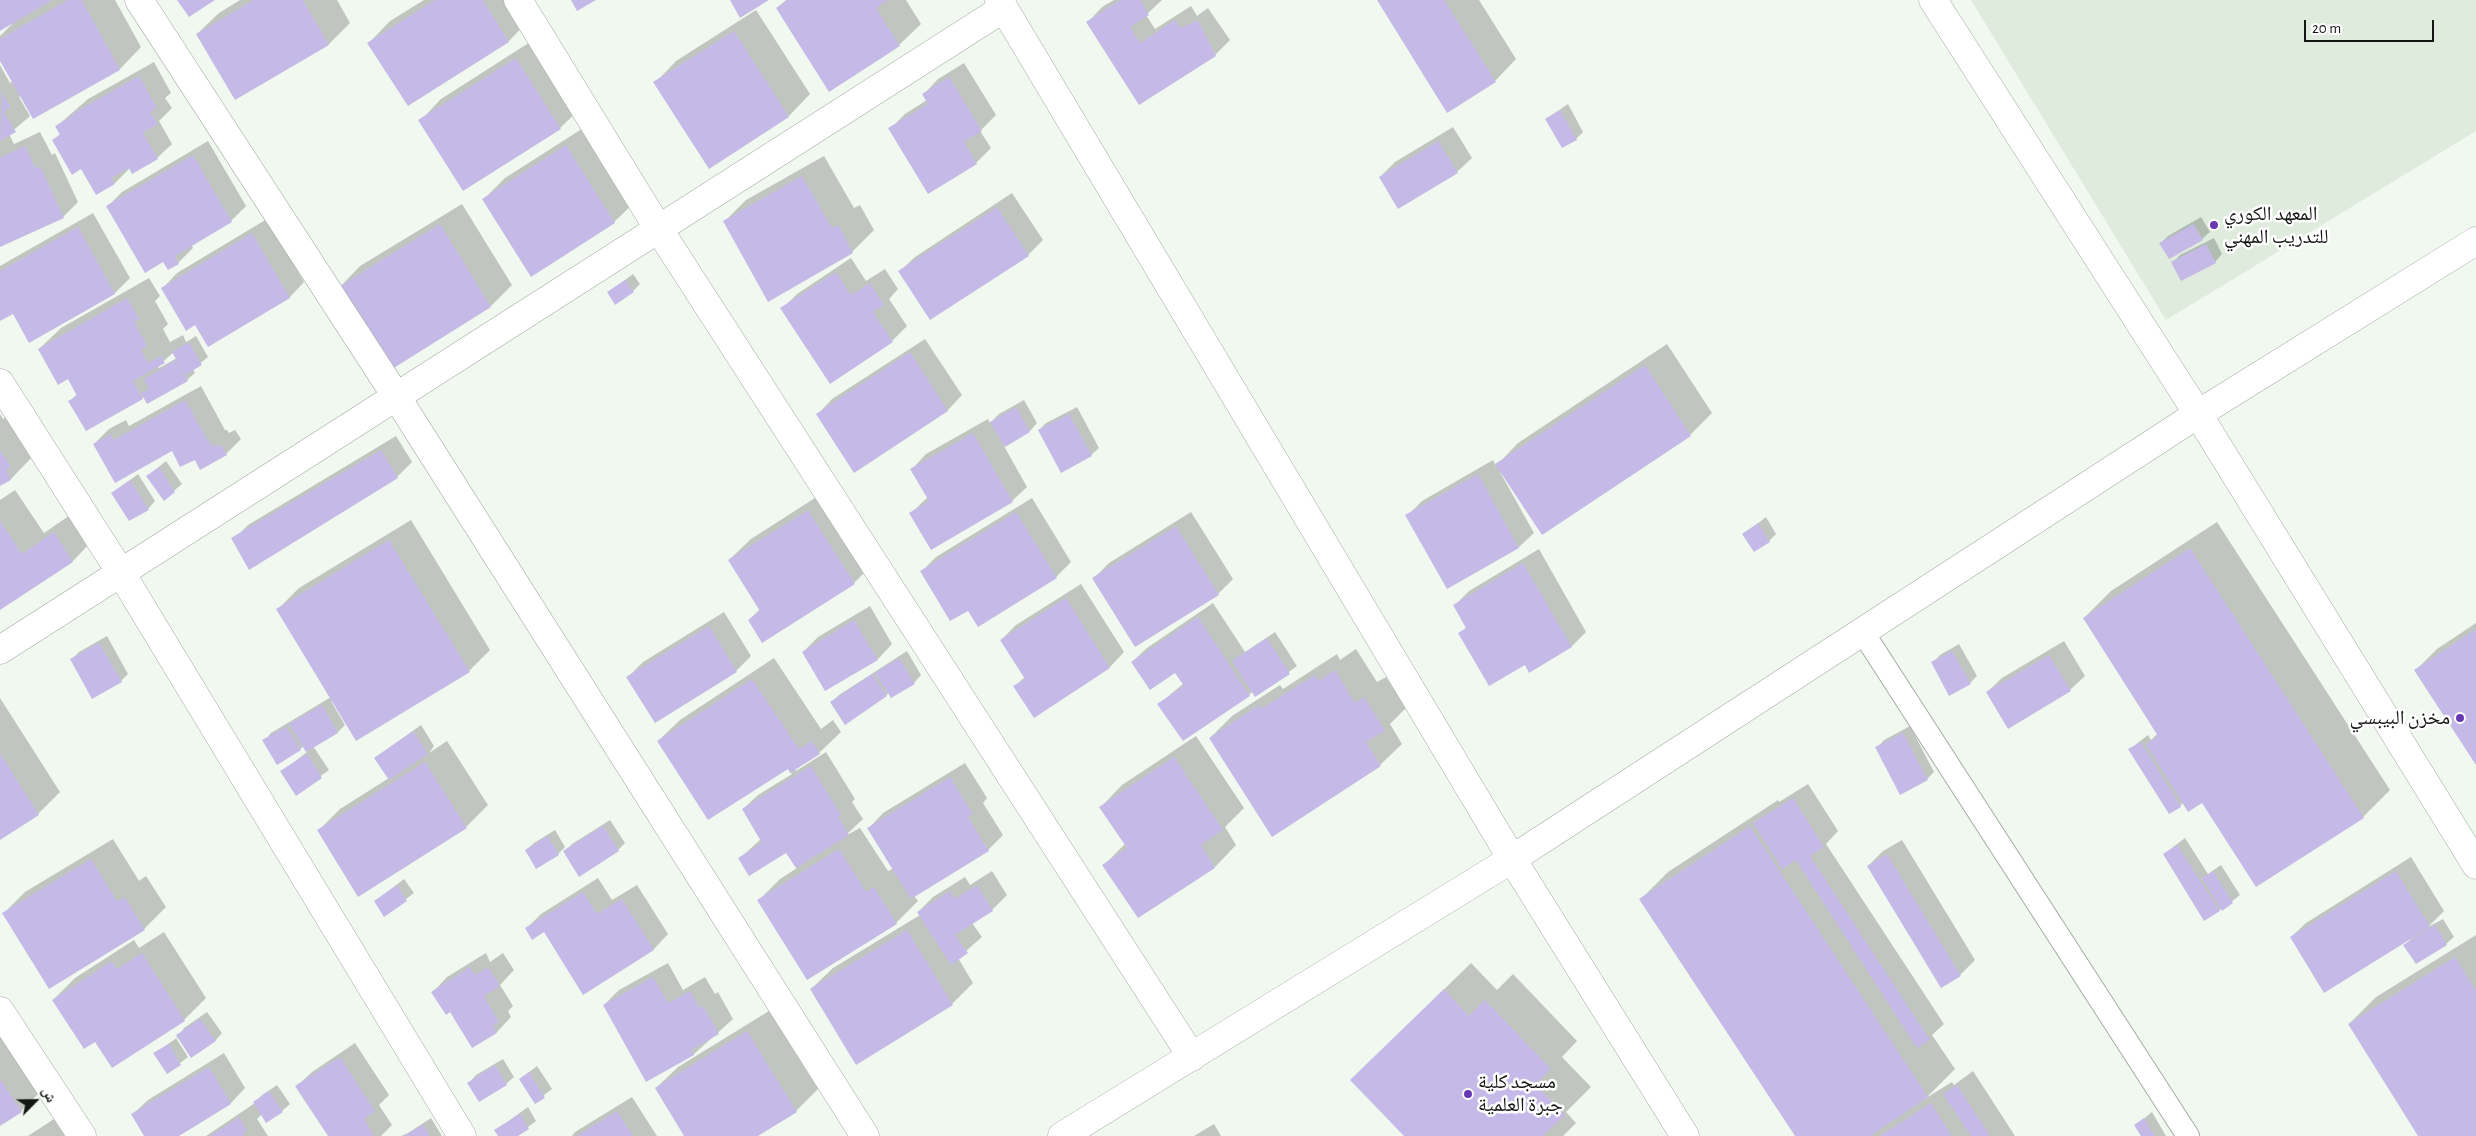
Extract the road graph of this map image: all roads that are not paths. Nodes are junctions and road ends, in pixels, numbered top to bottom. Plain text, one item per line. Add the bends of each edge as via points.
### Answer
1 (139, 0) edge
2 (518, 0) edge
3 (1933, 0) edge
4 (1001, 4) edge
5 (658, 228) junction
6 (2476, 241) edge
7 (0, 383) edge
8 (396, 396) junction
9 (2198, 414) junction
10 (121, 573) junction
11 (1862, 631) junction
12 (0, 650) edge
13 (1512, 859) junction
14 (2476, 865) edge
15 (0, 1011) edge
16 (1192, 1057) junction
17 (82, 1136) edge
18 (462, 1136) edge
19 (866, 1136) edge
20 (1062, 1136) edge
21 (1685, 1136) edge
22 (2188, 1136) edge

1 - 8 street
2 - 5 street
3 - 9 street
4 - 5 street
4 - 13 street
5 - 8 street
5 - 16 street
6 - 9 street
7 - 10 street
8 - 10 street
8 - 19 street
9 - 11 street
9 - 14 street
10 - 12 street
10 - 18 street
11 - 13 street
11 - 22 lane
13 - 16 street
13 - 21 street
15 - 17 street
16 - 20 street

